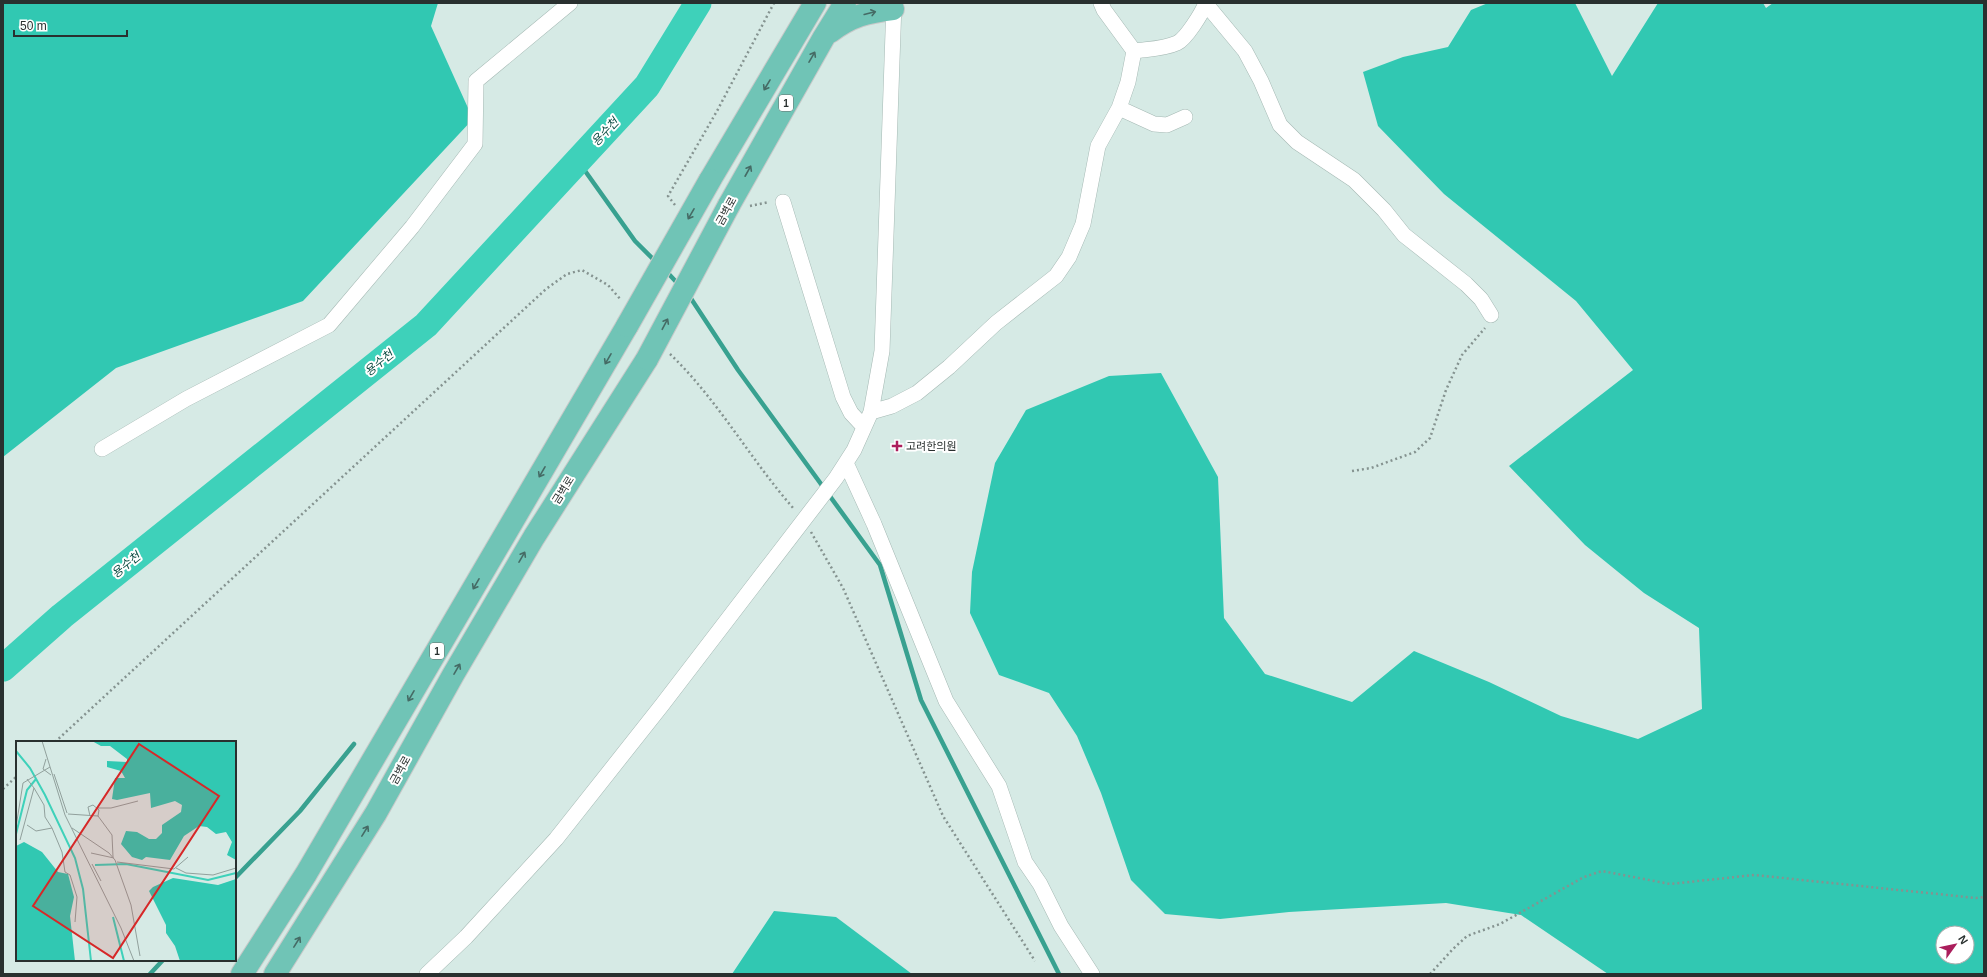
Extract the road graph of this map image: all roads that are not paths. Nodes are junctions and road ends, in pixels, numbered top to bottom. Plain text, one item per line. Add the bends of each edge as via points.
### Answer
1 (570, 3) edge
2 (815, 3) edge
3 (845, 3) edge
4 (1100, 3) edge
5 (1206, 4) edge
6 (894, 6) edge
7 (824, 36) junction
8 (1134, 51) junction
9 (1118, 108) junction
10 (1185, 117) dead end
11 (783, 202) dead end
12 (1491, 315) road end
13 (871, 412) junction
14 (864, 427) junction
15 (102, 449) dead end
16 (846, 463) junction
17 (242, 974) edge
18 (275, 974) edge
19 (427, 974) edge
20 (1092, 974) edge

1 - 15 street via 476,81 475,144 412,227 329,324 186,400
2 -> 17 highway, 1, bridge via 306,874
3 - 7 highway, 금벽로 / 1
4 - 8 street
5 - 8 street via 1178,43
5 - 12 street via 1245,51 1280,125 1297,142 1354,180 1384,210 1404,235 1466,284 1481,299
7 -> 6 highway via 846,20
6 - 13 street via 882,351
18 -> 7 highway, 금벽로 / 1, bridge via 376,813 534,537 647,359 729,205
8 - 9 street via 1128,82
9 - 10 street via 1154,124 1167,125
9 - 13 street via 1098,146 1083,224 1069,257 1056,276 996,323 917,393 892,406
11 - 14 street via 843,397 851,413
13 - 14 street
14 - 16 street
16 - 19 street via 556,839 466,937
16 - 20 street via 874,524 946,701 999,786 1025,862

